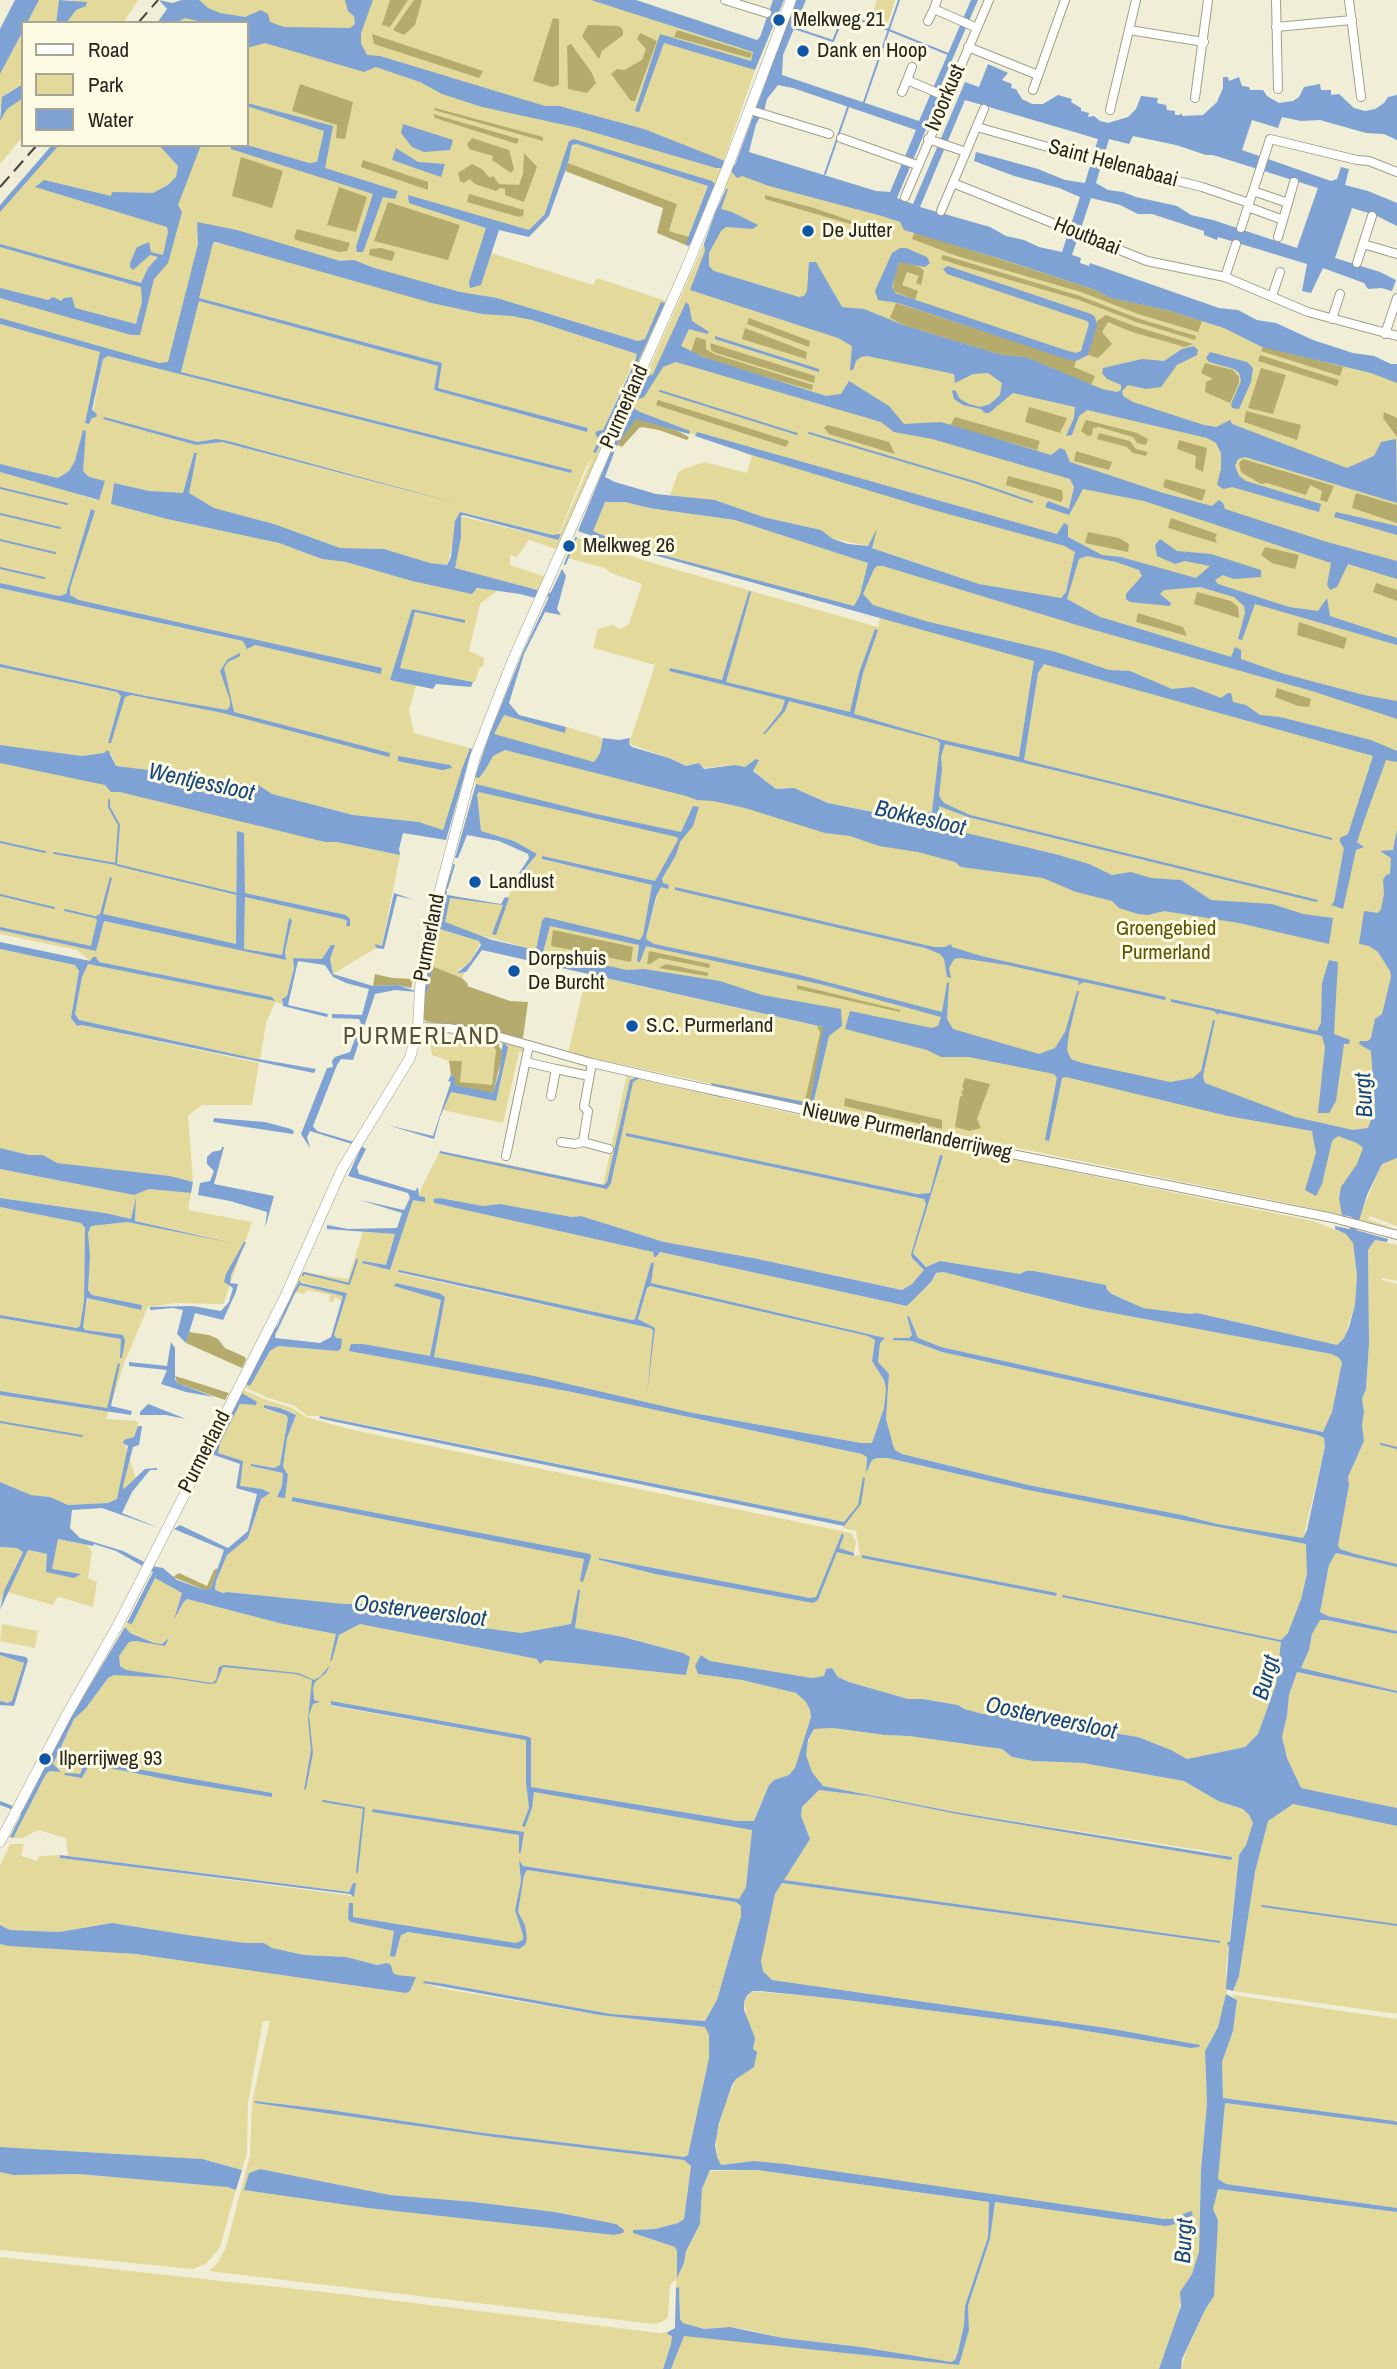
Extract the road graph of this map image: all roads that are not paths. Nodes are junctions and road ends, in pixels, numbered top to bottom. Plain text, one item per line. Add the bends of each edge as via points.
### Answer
1 (725, 0) edge
2 (791, 0) edge
3 (989, 0) edge
4 (1065, 0) edge
5 (1136, 0) edge
6 (1208, 0) edge
7 (1276, 0) edge
8 (1349, 0) edge
9 (736, 2) edge
10 (935, 5) edge
11 (767, 13) dead end
12 (1352, 20) junction
13 (928, 21) dead end
14 (974, 27) junction
15 (1276, 27) junction
16 (1129, 30) junction
17 (1204, 42) junction
18 (968, 47) junction
19 (912, 67) dead end
20 (1038, 75) junction
21 (907, 80) junction
22 (1033, 89) dead end
23 (1278, 89) dead end
24 (902, 92) dead end
25 (945, 96) junction
26 (1361, 97) dead end
27 (1195, 98) dead end
28 (984, 109) dead end
29 (752, 110) junction
30 (1110, 110) dead end
31 (977, 127) junction
32 (829, 134) dead end
33 (841, 138) dead end
34 (932, 141) junction
35 (966, 152) junction
36 (915, 164) junction
37 (1397, 172) edge
38 (1294, 182) dead end
39 (953, 183) junction
40 (1253, 191) junction
41 (905, 197) dead end
42 (1288, 203) junction
43 (1248, 205) junction
44 (941, 211) dead end
45 (1373, 216) dead end
46 (1283, 220) junction
47 (1241, 228) dead end
48 (1278, 237) dead end
49 (1236, 244) dead end
50 (1363, 244) junction
51 (1397, 254) edge
52 (1357, 263) dead end
53 (1280, 272) dead end
54 (1225, 277) junction
55 (1340, 294) dead end
56 (1272, 296) junction
57 (1397, 298) edge
58 (1332, 319) junction
59 (1385, 334) junction
60 (1397, 336) edge
61 (418, 1027) junction
62 (529, 1045) junction
63 (526, 1062) junction
64 (592, 1063) junction
65 (556, 1069) junction
66 (589, 1076) junction
67 (551, 1096) dead end
68 (561, 1142) dead end
69 (583, 1142) junction
70 (609, 1149) dead end
71 (506, 1156) dead end
72 (1397, 1235) edge
73 (0, 1842) edge

1 - 9 street
2 - 29 street, Purmerland
3 - 14 street, Ivoorkust
4 - 20 street
5 - 16 street
6 - 17 street
7 - 15 street
8 - 12 street
9 - 11 street
10 - 13 street
10 - 14 street
12 - 15 street
12 - 26 street
14 - 18 street, Ivoorkust
15 - 23 street
16 - 17 street
16 - 30 street
17 - 27 street
18 - 20 street
18 - 25 street, Ivoorkust
19 - 21 street
20 - 22 street
21 - 24 street
21 - 25 street
25 - 34 street, Ivoorkust
28 - 31 street
29 - 32 street
29 - 61 street, Purmerland via 475,757 427,940
31 - 35 street
31 - 43 street, Saint Helenabaai via 1202,187
33 - 36 street
34 - 35 street
34 - 36 street, Ivoorkust
35 - 39 street
36 - 41 street, Ivoorkust
37 - 40 street via 1369,160 1270,138
38 - 42 street
39 - 44 street
39 - 54 street, Houtbaai via 1147,261
40 - 42 street
40 - 43 street
42 - 46 street
43 - 46 street, Saint Helenabaai
43 - 47 street
45 - 50 street
46 - 48 street
49 - 54 street
50 - 51 street
50 - 52 street
53 - 56 street
54 - 56 street, Houtbaai
55 - 58 street
56 - 58 street, Houtbaai
57 - 59 street
58 - 59 street, Houtbaai
59 - 60 street, Houtbaai
61 - 62 street, Nieuwe Purmerlanderrijweg via 473,1032
61 - 73 street, Purmerland via 406,1065 337,1181 285,1297 148,1566
62 - 63 street
62 - 64 street, Nieuwe Purmerlanderrijweg
63 - 65 street
63 - 71 street
64 - 66 street
64 - 72 street, Nieuwe Purmerlanderrijweg
65 - 66 street
65 - 67 street
66 - 69 street
68 - 69 street
69 - 70 street

